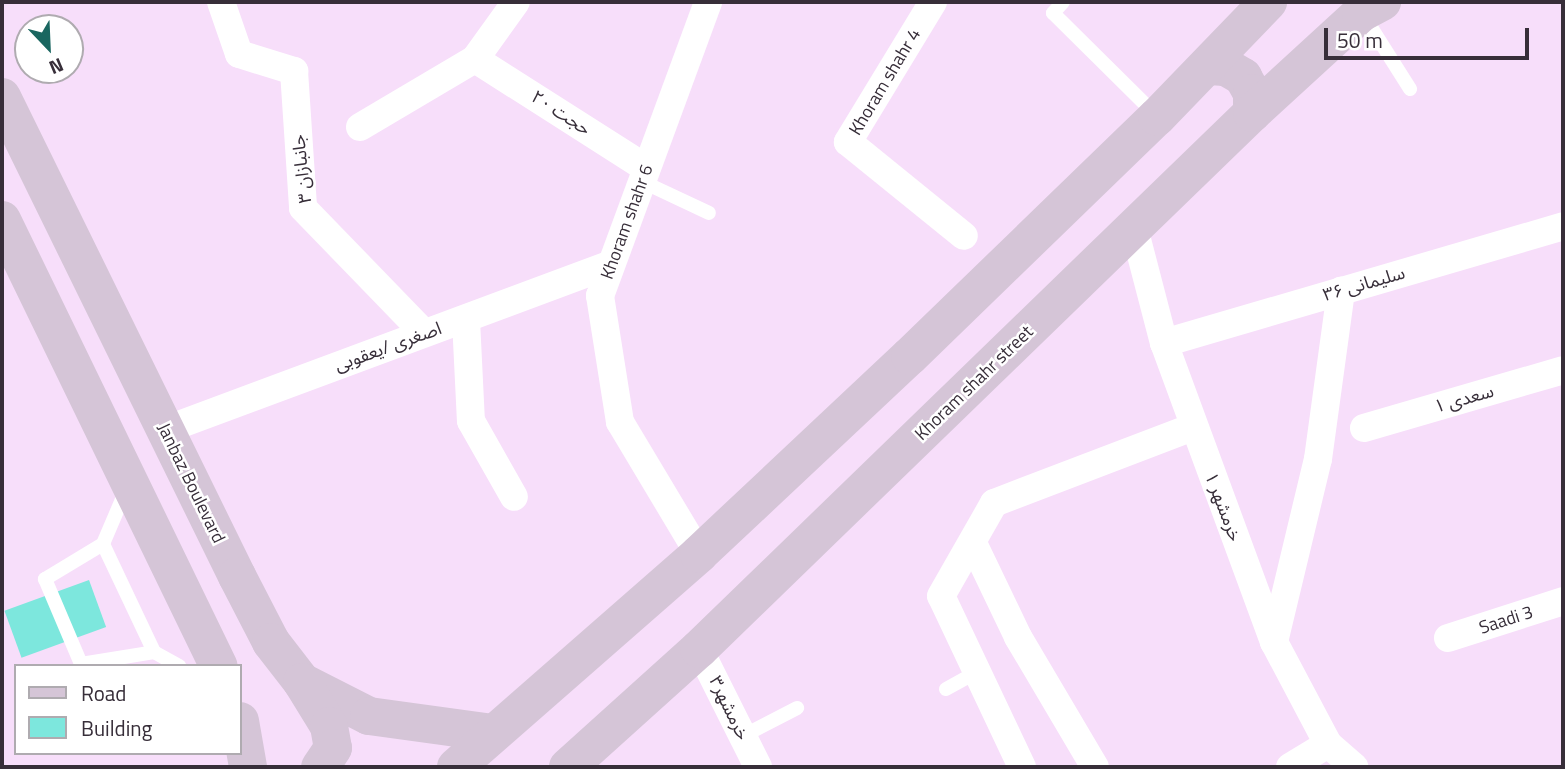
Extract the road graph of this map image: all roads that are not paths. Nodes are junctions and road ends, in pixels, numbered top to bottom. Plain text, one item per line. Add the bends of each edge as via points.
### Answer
1 (221, 2) edge
2 (516, 2) edge
3 (708, 2) edge
4 (933, 2) edge
5 (1063, 2) edge
6 (1268, 2) edge
7 (1372, 7) edge
8 (475, 59) junction
9 (1207, 66) junction
10 (1410, 89) dead end
11 (2, 97) edge
12 (1252, 113) junction
13 (1157, 117) junction
14 (360, 127) dead end
15 (644, 174) junction
16 (709, 213) dead end
17 (2, 220) edge
18 (1563, 226) edge
19 (1134, 228) junction
20 (964, 236) dead end
21 (611, 264) junction
22 (1341, 291) junction
23 (466, 320) junction
24 (424, 333) junction
25 (1164, 343) junction
26 (1563, 370) edge
27 (1193, 427) junction
28 (1364, 428) dead end
29 (166, 430) junction
30 (129, 482) junction
31 (513, 496) dead end
32 (973, 542) junction
33 (103, 544) junction
34 (699, 554) junction
35 (1563, 601) edge
36 (1448, 638) dead end
37 (1274, 642) junction
38 (699, 649) junction
39 (154, 652) junction
40 (175, 664) edge
41 (218, 664) edge
42 (977, 672) junction
43 (302, 682) junction
44 (946, 689) dead end
45 (797, 708) dead end
46 (494, 733) junction
47 (743, 736) junction
48 (1328, 744) junction
49 (320, 767) edge
50 (456, 767) edge
51 (568, 767) edge
52 (758, 767) edge
53 (1022, 767) edge
54 (1096, 767) edge
55 (1290, 767) edge
56 (1354, 767) edge

1 - 24 street, جانبازان ۳ via 239,54 294,71 303,208
2 - 8 street
3 - 15 street, Khoram shahr 6
4 - 20 street, Khoram shahr 4 via 848,142
5 - 13 lane via 1053,13
6 - 9 main road
7 - 10 lane
7 - 12 main road, Khoram shahr street
8 - 14 street
8 - 15 street, حجت ۲۰
9 - 12 main road via 1227,67 1243,77 1252,93
9 - 13 main road
11 - 29 main road, Janbaz Boulevard
12 - 19 main road, Khoram shahr street
13 - 34 main road
15 - 16 lane
15 - 21 street, Khoram shahr 6
17 - 30 main road
18 - 22 street, سلیمانی ۳۶
19 - 25 street, خرمشهر ۱
19 - 38 main road, Khoram shahr street
21 - 23 street, اصغری /یعقوبی
21 - 34 street, Khoram shahr 6 via 600,296 620,422
22 - 25 street, سلیمانی ۳۶
22 - 37 street via 1318,459
23 - 24 street, اصغری /یعقوبی
23 - 31 street via 471,421
24 - 29 street, اصغری /یعقوبی
25 - 27 street, خرمشهر ۱
26 - 28 street, سعدی ۱
27 - 32 street via 994,503
27 - 37 street, خرمشهر ۱
29 - 43 main road, Janbaz Boulevard via 271,642
30 - 33 lane
30 - 41 main road
32 - 42 street via 941,596
32 - 54 street via 1018,637
33 - 39 lane
33 - 39 lane via 46,579 81,664
34 - 46 main road
35 - 36 street, Saadi 3
37 - 48 street, خرمشهر ۱
38 - 47 street, خرمشهر۳
38 - 51 main road, Khoram shahr street
39 - 40 lane
42 - 44 lane
42 - 53 street
43 - 46 main road, Janbaz Boulevard via 369,716
43 - 49 main road via 329,726 333,748
45 - 47 lane
46 - 50 main road
47 - 52 street, خرمشهر۳
48 - 55 street
48 - 56 street, خرمشهر ۱

